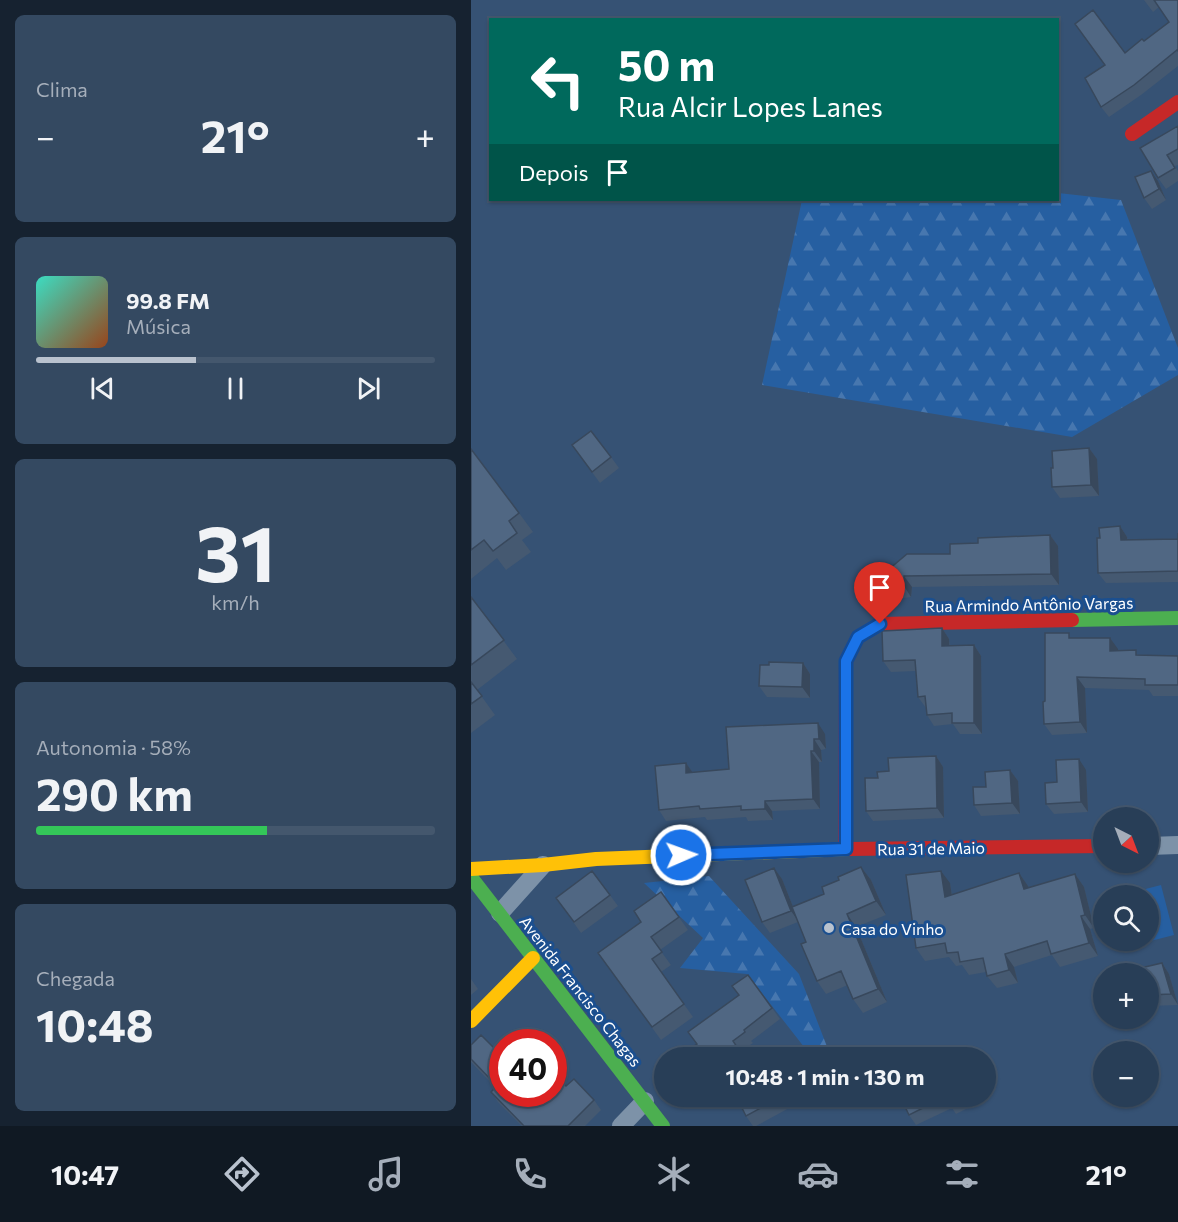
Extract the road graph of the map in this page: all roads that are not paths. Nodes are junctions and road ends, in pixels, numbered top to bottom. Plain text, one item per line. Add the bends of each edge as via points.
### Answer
1 (1178, 102) edge
2 (1132, 134) dead end
3 (1178, 618) edge
4 (1178, 845) edge
5 (1093, 846) edge
6 (1159, 846) edge
7 (846, 849) junction
8 (543, 865) junction
9 (471, 868) edge
10 (471, 877) edge
11 (499, 913) junction
12 (533, 958) junction
13 (471, 1021) edge
14 (645, 1101) junction
15 (621, 1126) edge
16 (663, 1126) edge

1 - 2 street
3 - 7 street, Rua Armindo Antônio Vargas via 880,624 858,637 846,661
4 - 6 street
5 - 7 street, Rua 31 de Maio
7 - 8 street, Rua 31 de Maio via 596,859
8 - 9 street, Rua 31 de Maio
8 - 11 street
10 - 11 street, Avenida Francisco Chagas
11 - 12 street, Avenida Francisco Chagas
12 - 13 street
12 - 14 street, Avenida Francisco Chagas
14 - 15 street
14 - 16 street, Avenida Francisco Chagas

